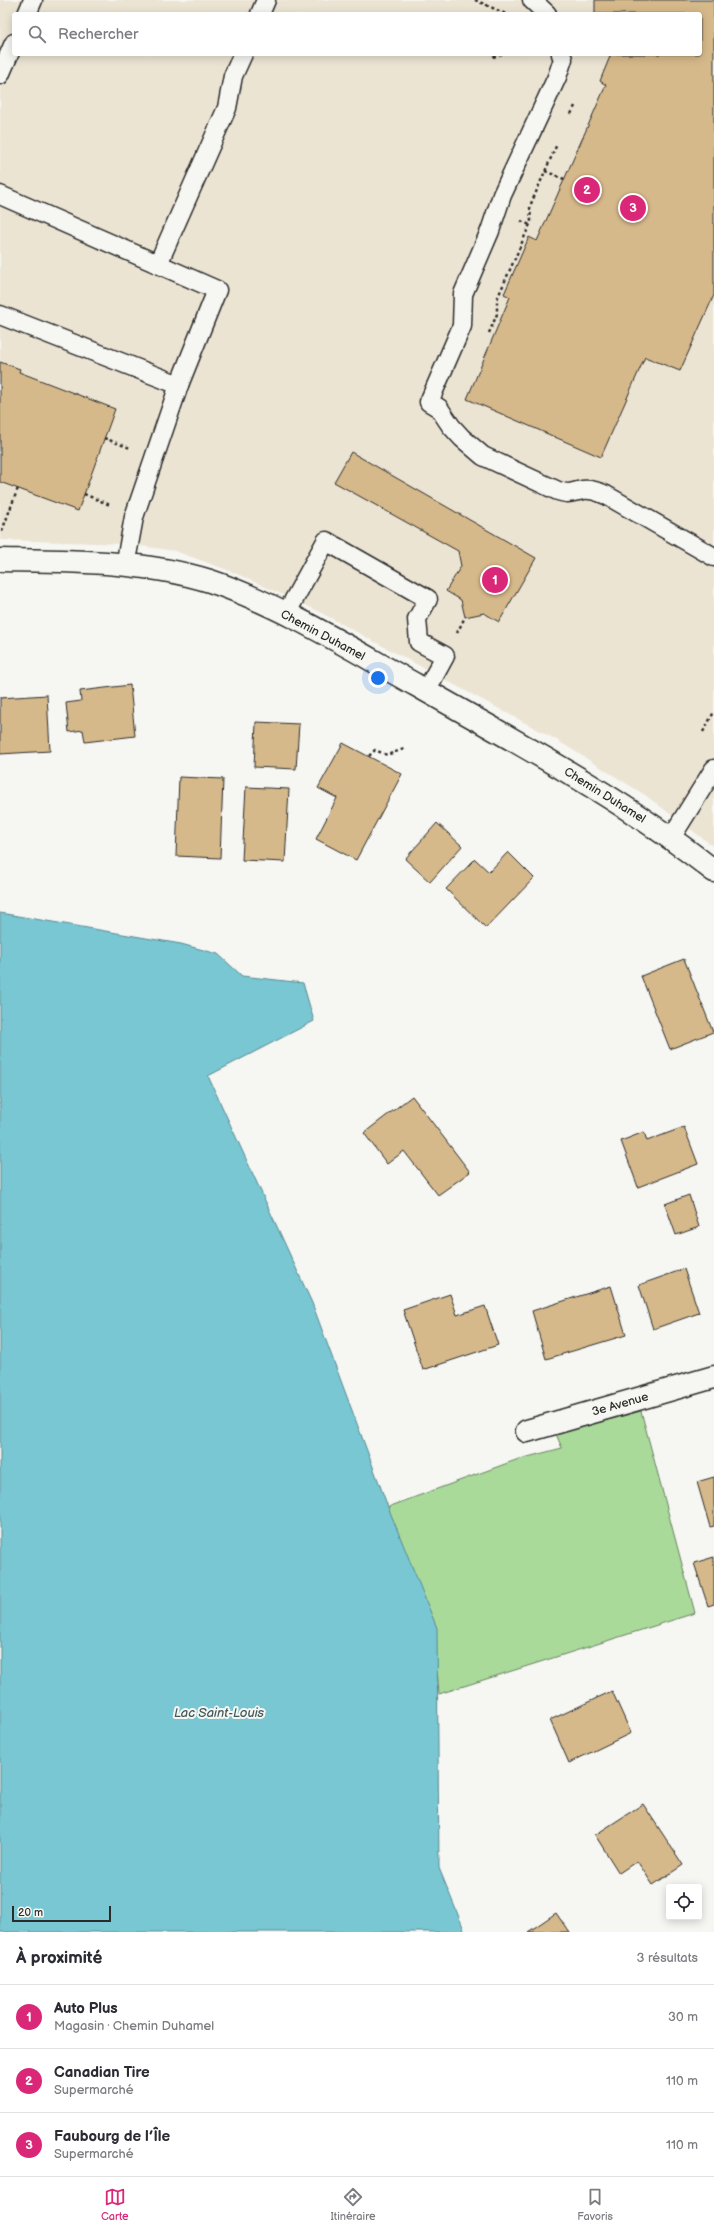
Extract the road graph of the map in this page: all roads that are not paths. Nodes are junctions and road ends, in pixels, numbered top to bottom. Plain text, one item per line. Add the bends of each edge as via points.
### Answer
1 (33, 0) edge
2 (266, 0) edge
3 (532, 0) edge
4 (28, 12) edge
5 (261, 12) edge
6 (545, 12) edge
7 (12, 48) edge
8 (242, 56) edge
9 (562, 56) edge
10 (0, 75) edge
11 (0, 196) edge
12 (158, 264) junction
13 (0, 315) edge
14 (179, 385) junction
15 (714, 557) edge
16 (0, 560) edge
17 (125, 566) junction
18 (286, 614) junction
19 (426, 691) junction
20 (714, 769) edge
21 (671, 838) junction
22 (714, 871) edge
23 (714, 1376) edge
24 (526, 1431) dead end

1 - 4 lane
2 - 5 lane
3 - 6 lane
7 - 10 lane
8 - 12 lane via 233,76 227,108
9 - 15 lane via 557,77 502,195 490,231 463,294 462,326 429,402 439,408 462,438 484,456 558,491 571,494 593,490 606,495
11 - 12 lane
12 - 14 lane via 217,290
13 - 14 lane
14 - 17 lane via 134,517
16 - 17 street, Chemin Duhamel
17 - 18 street, Chemin Duhamel via 210,581
18 - 19 street, Chemin Duhamel
18 - 19 lane via 326,541 428,599 417,619 420,642 444,656
19 - 21 street, Chemin Duhamel via 556,764
20 - 21 lane
21 - 22 street, Chemin Duhamel
23 - 24 street, 3e Avenue

